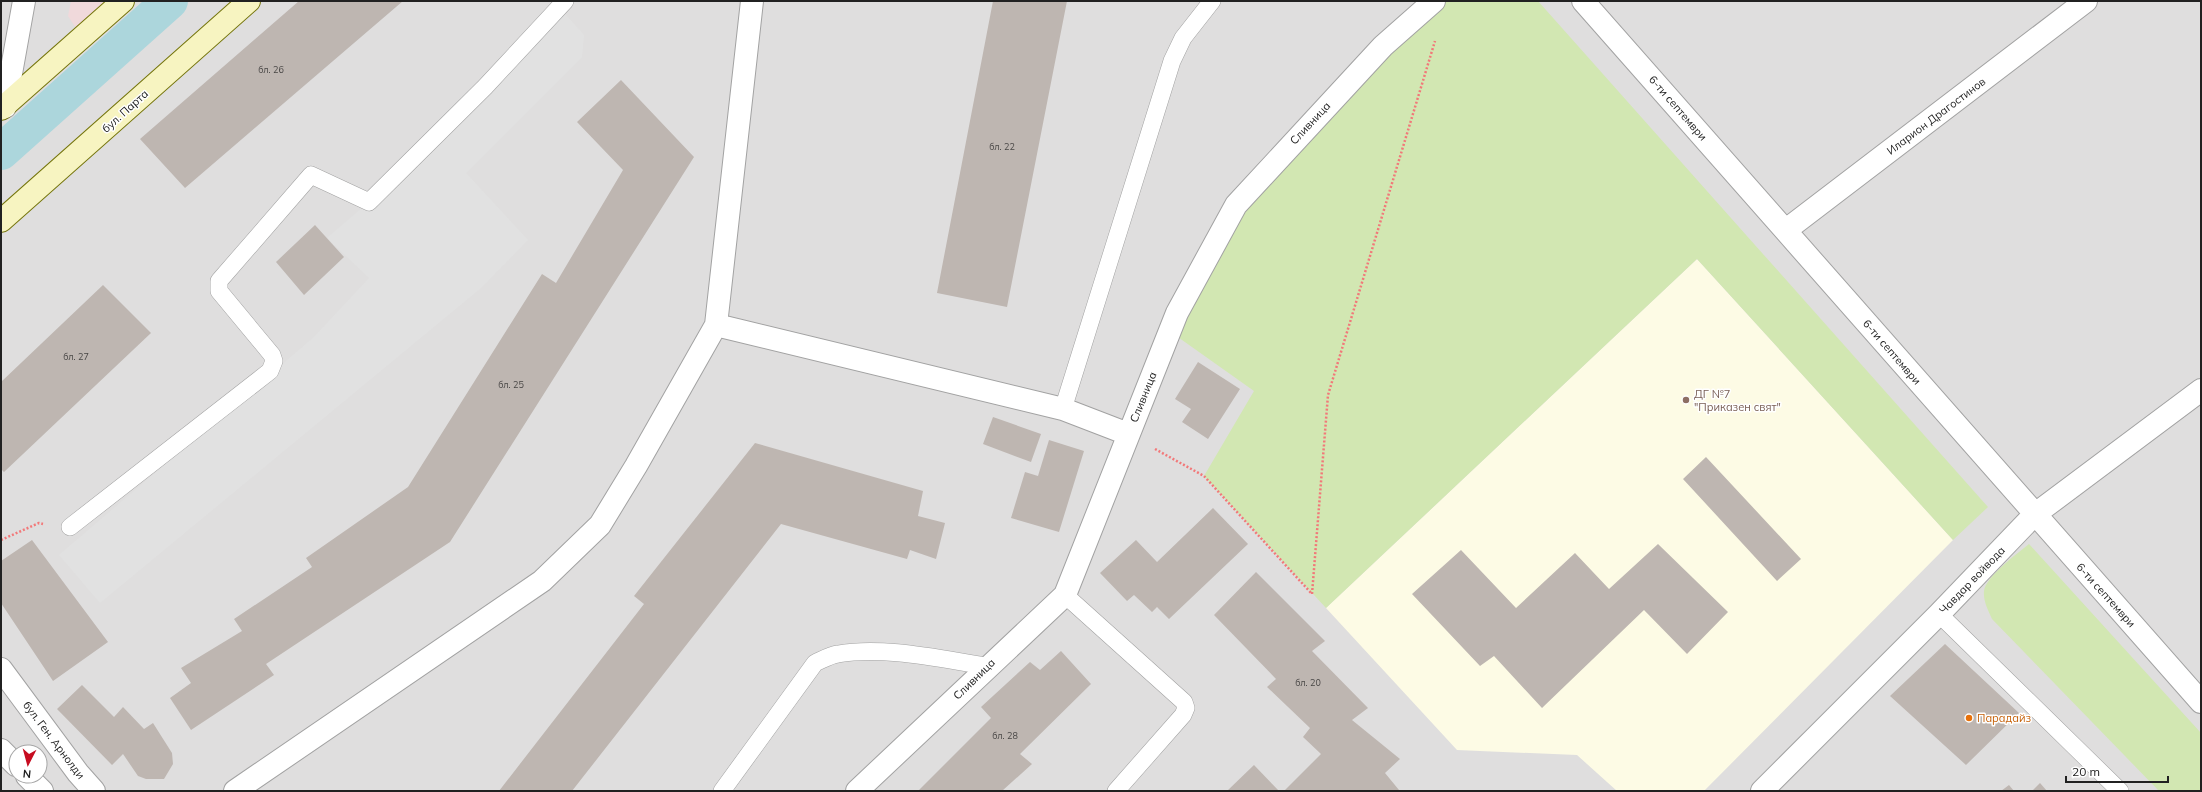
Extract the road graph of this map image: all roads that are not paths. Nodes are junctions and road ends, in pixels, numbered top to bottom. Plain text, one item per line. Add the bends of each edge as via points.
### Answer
1 (24, 1) edge
2 (123, 1) edge
3 (249, 1) edge
4 (565, 1) edge
5 (752, 1) edge
6 (1212, 1) edge
7 (1434, 1) edge
8 (1583, 1) edge
9 (2086, 1) edge
10 (3, 108) edge
11 (1, 221) edge
12 (1786, 230) junction
13 (716, 325) junction
14 (2201, 390) edge
15 (1063, 409) junction
16 (1128, 434) junction
17 (2034, 515) junction
18 (70, 527) road end
19 (1065, 595) junction
20 (1939, 614) junction
21 (987, 666) junction
22 (1, 669) edge
23 (2201, 702) edge
24 (94, 791) edge
25 (235, 791) edge
26 (722, 791) edge
27 (857, 791) edge
28 (1116, 791) edge
29 (1762, 791) edge
30 (2120, 791) edge

1 - 10 street
2 - 10 main road
3 - 11 main road, бул. Парта
4 - 18 lane via 485,87 369,202 311,175 219,281 219,291 272,354 274,361 270,371
5 - 13 street
6 - 15 lane via 1183,38 1172,61
7 - 16 street, Сливница via 1383,46 1236,205 1177,313
8 - 12 street, 6-ти септември
9 - 12 street, Иларион Драгостинов
12 - 17 street, 6-ти септември
13 - 15 street
13 - 25 street via 600,525 542,581
14 - 17 street, Чавдар войвода
15 - 16 street
16 - 19 street, Сливница
17 - 20 street, Чавдар войвода
17 - 23 street, 6-ти септември
19 - 21 street, Сливница
19 - 28 lane via 1184,702 1186,708 1183,715
20 - 29 street, Чавдар войвода
20 - 30 lane
21 - 26 lane via 866,651 836,654 815,663
21 - 27 street, Сливница
22 - 24 street, бул. Ген. Арнолди

